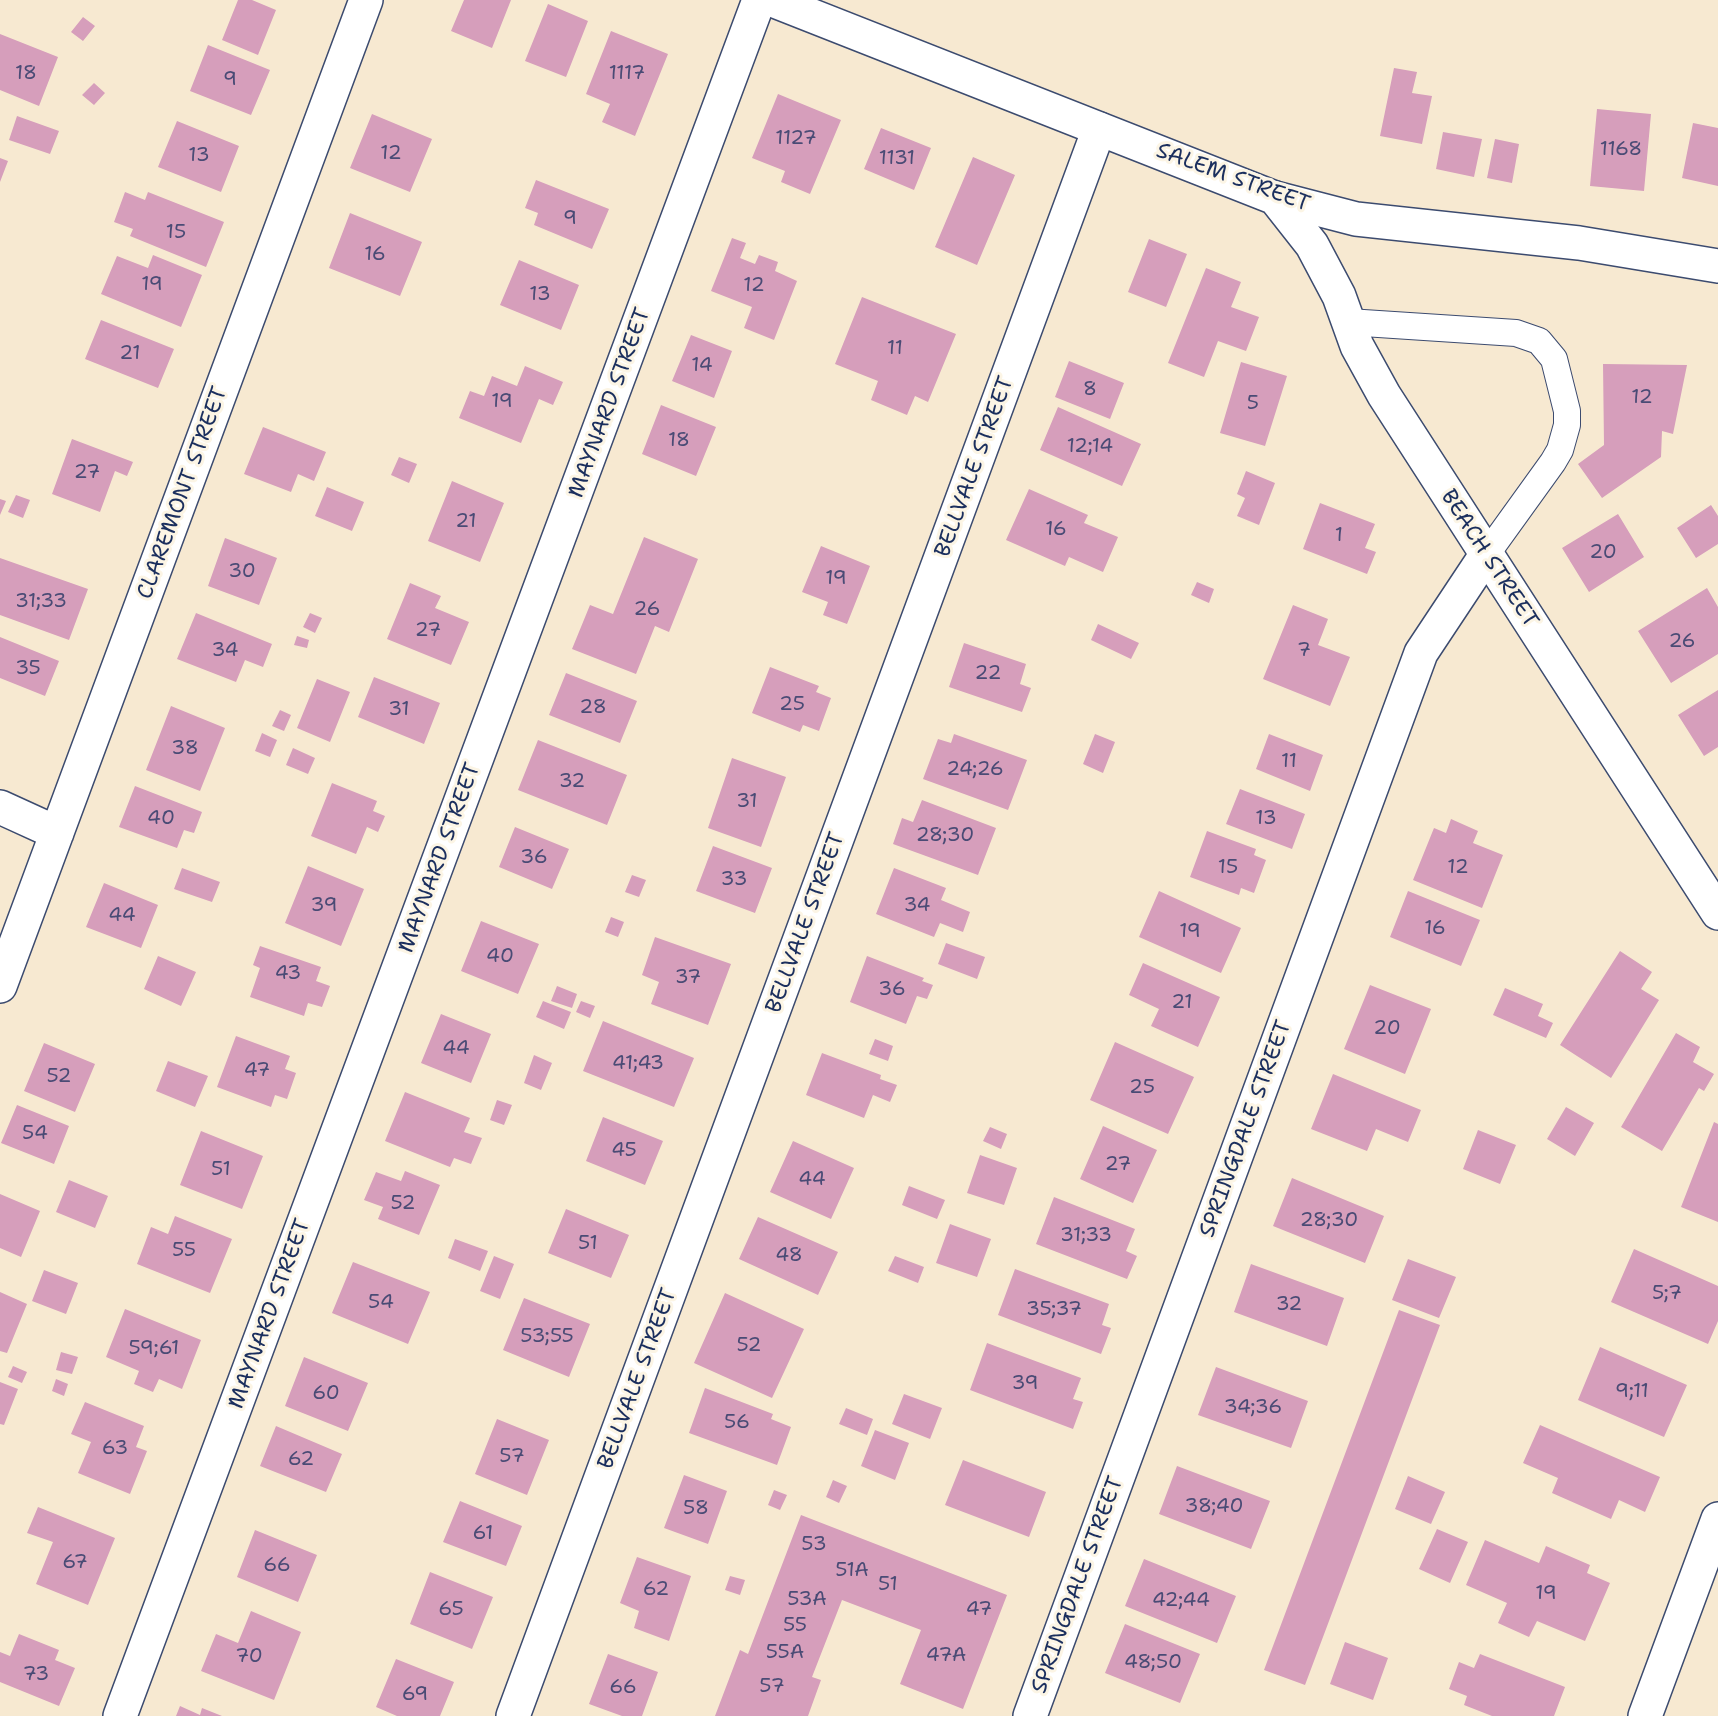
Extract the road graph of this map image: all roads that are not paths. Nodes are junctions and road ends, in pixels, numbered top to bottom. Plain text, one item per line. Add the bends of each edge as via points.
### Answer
1 (366, 0) edge
2 (759, 0) edge
3 (772, 0) edge
4 (1099, 129) junction
5 (1275, 198) junction
6 (1718, 266) edge
7 (1348, 322) junction
8 (1486, 555) junction
9 (0, 807) edge
10 (57, 833) junction
11 (1718, 913) edge
12 (0, 986) edge
13 (1718, 1519) edge
14 (120, 1716) edge
15 (513, 1716) edge
16 (1030, 1716) edge
17 (1645, 1716) edge

1 - 10 street, CLAREMONT STREET
2 - 14 street, MAYNARD STREET
3 - 4 street, SALEM STREET
4 - 5 street, SALEM STREET
4 - 15 street, BELLVALE STREET
5 - 6 street, SALEM STREET via 1356,219 1579,243
5 - 7 street, BEACH STREET via 1312,245
7 - 8 street, BEACH STREET via 1384,395
7 - 8 lane via 1516,333 1539,341 1550,352 1567,411 1564,438 1553,462
8 - 11 street, BEACH STREET
8 - 16 street, SPRINGDALE STREET via 1421,653
9 - 10 street
10 - 12 street, CLAREMONT STREET
13 - 17 street

